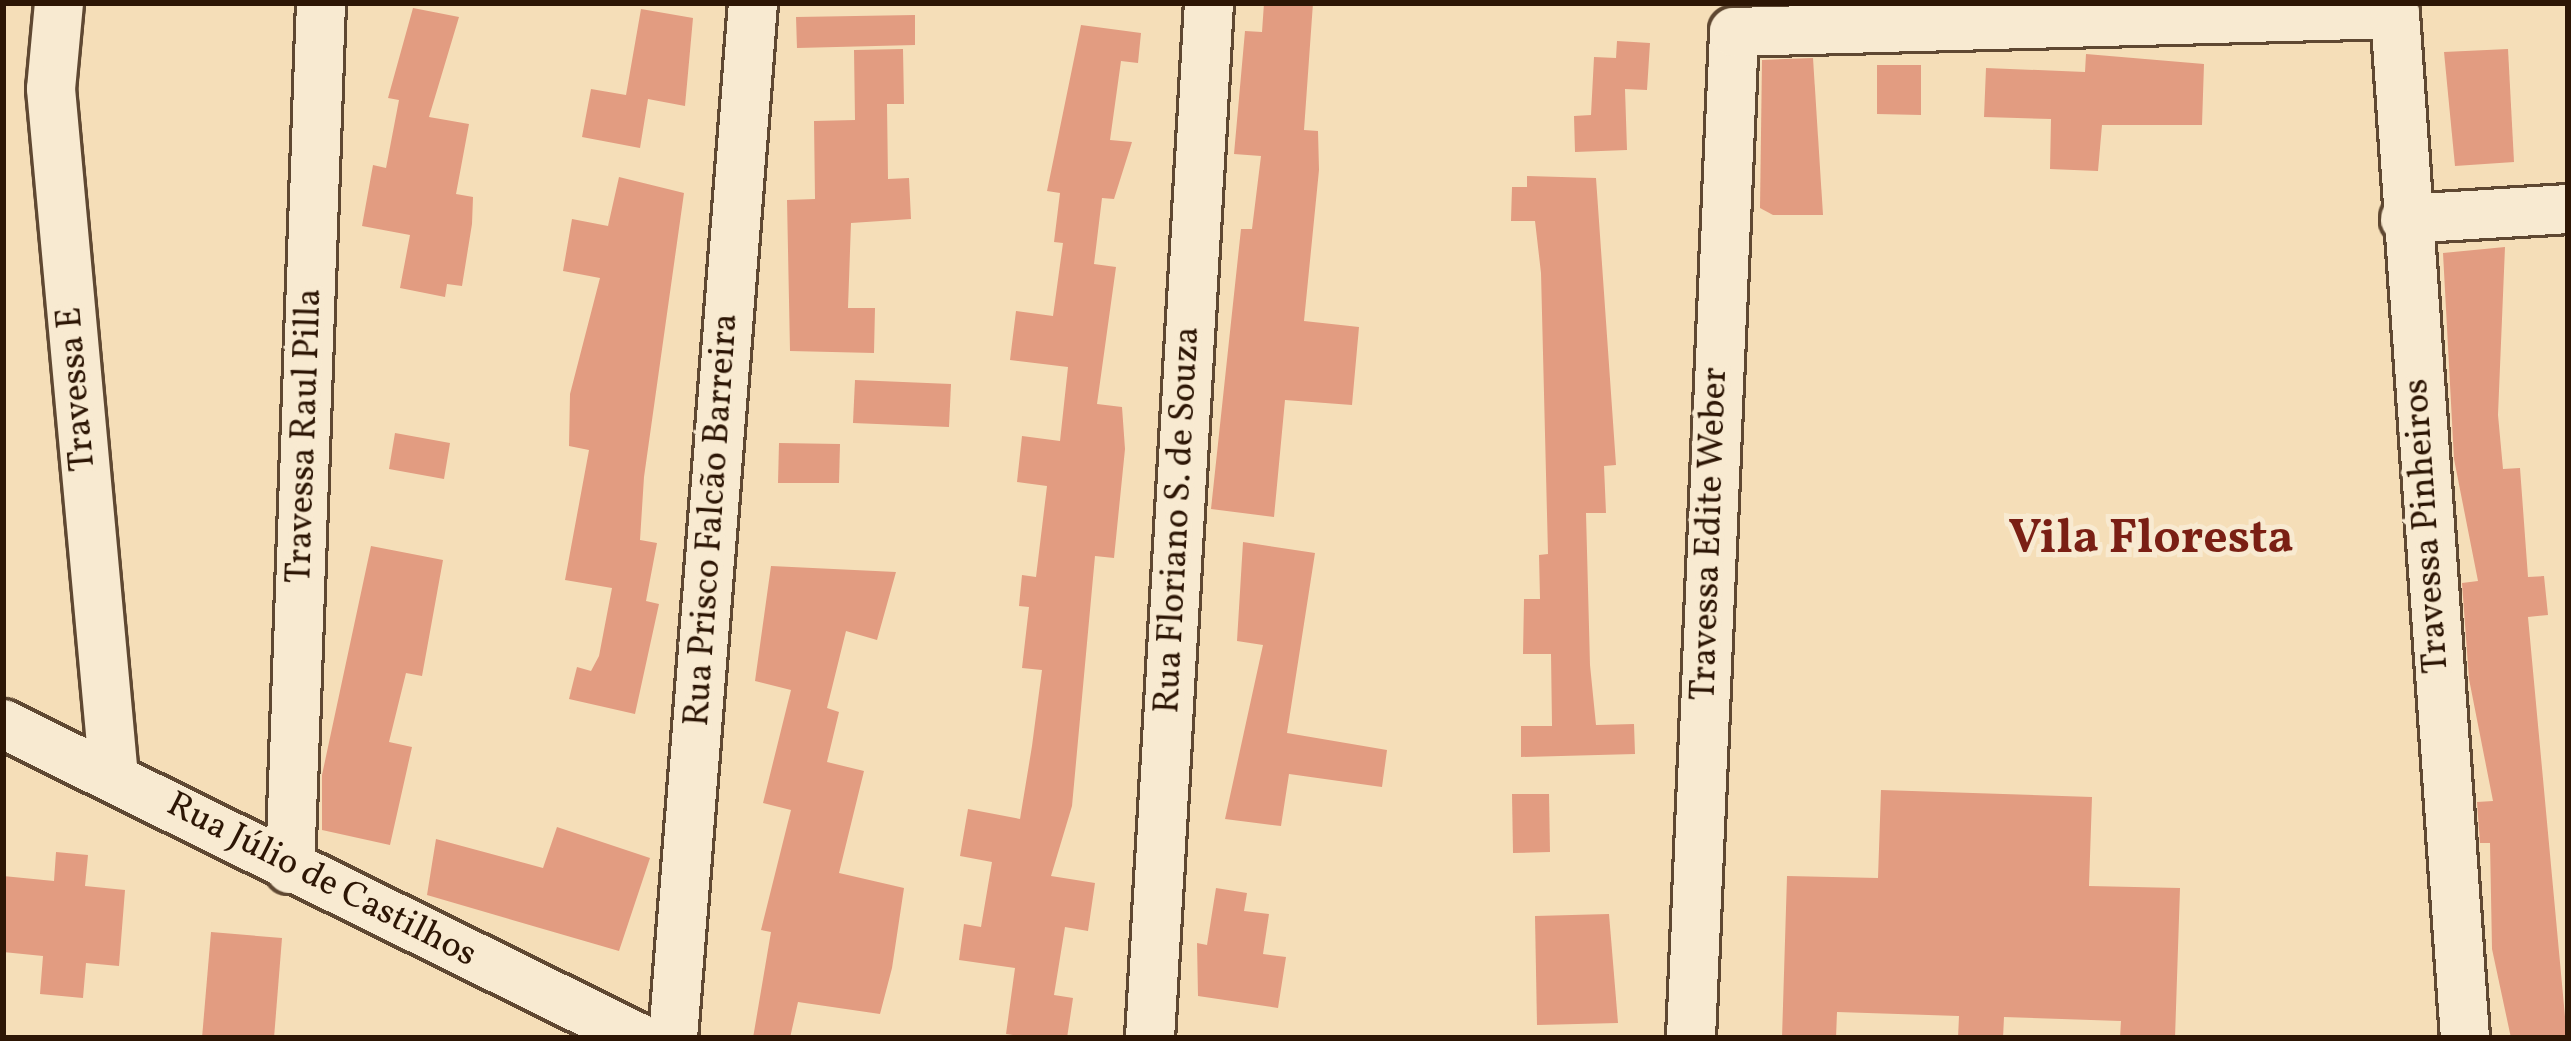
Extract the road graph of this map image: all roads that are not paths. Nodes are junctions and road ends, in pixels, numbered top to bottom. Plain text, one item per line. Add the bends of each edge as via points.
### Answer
1 (59, 3) edge
2 (321, 3) edge
3 (753, 3) edge
4 (1209, 3) edge
5 (1734, 32) joint
6 (2568, 209) edge
7 (2405, 219) junction
8 (3, 724) edge
9 (114, 777) junction
10 (290, 869) junction
11 (639, 1038) edge
12 (673, 1038) edge
13 (1150, 1038) edge
14 (1691, 1038) edge
15 (2465, 1038) edge

1 - 9 street, Travessa E via 51,88
2 - 10 street, Travessa Raul Pilla
3 - 12 street, Rua Prisco Falcão Barreira
4 - 13 street, Rua Floriano S. de Souza
5 - 7 street, Travessa Pinheiros via 2395,14
5 - 14 street, Travessa Edite Weber
6 - 7 street
7 - 15 street, Travessa Pinheiros
8 - 9 street, Rua Júlio de Castilhos
9 - 10 street, Rua Júlio de Castilhos
10 - 11 street, Rua Júlio de Castilhos

